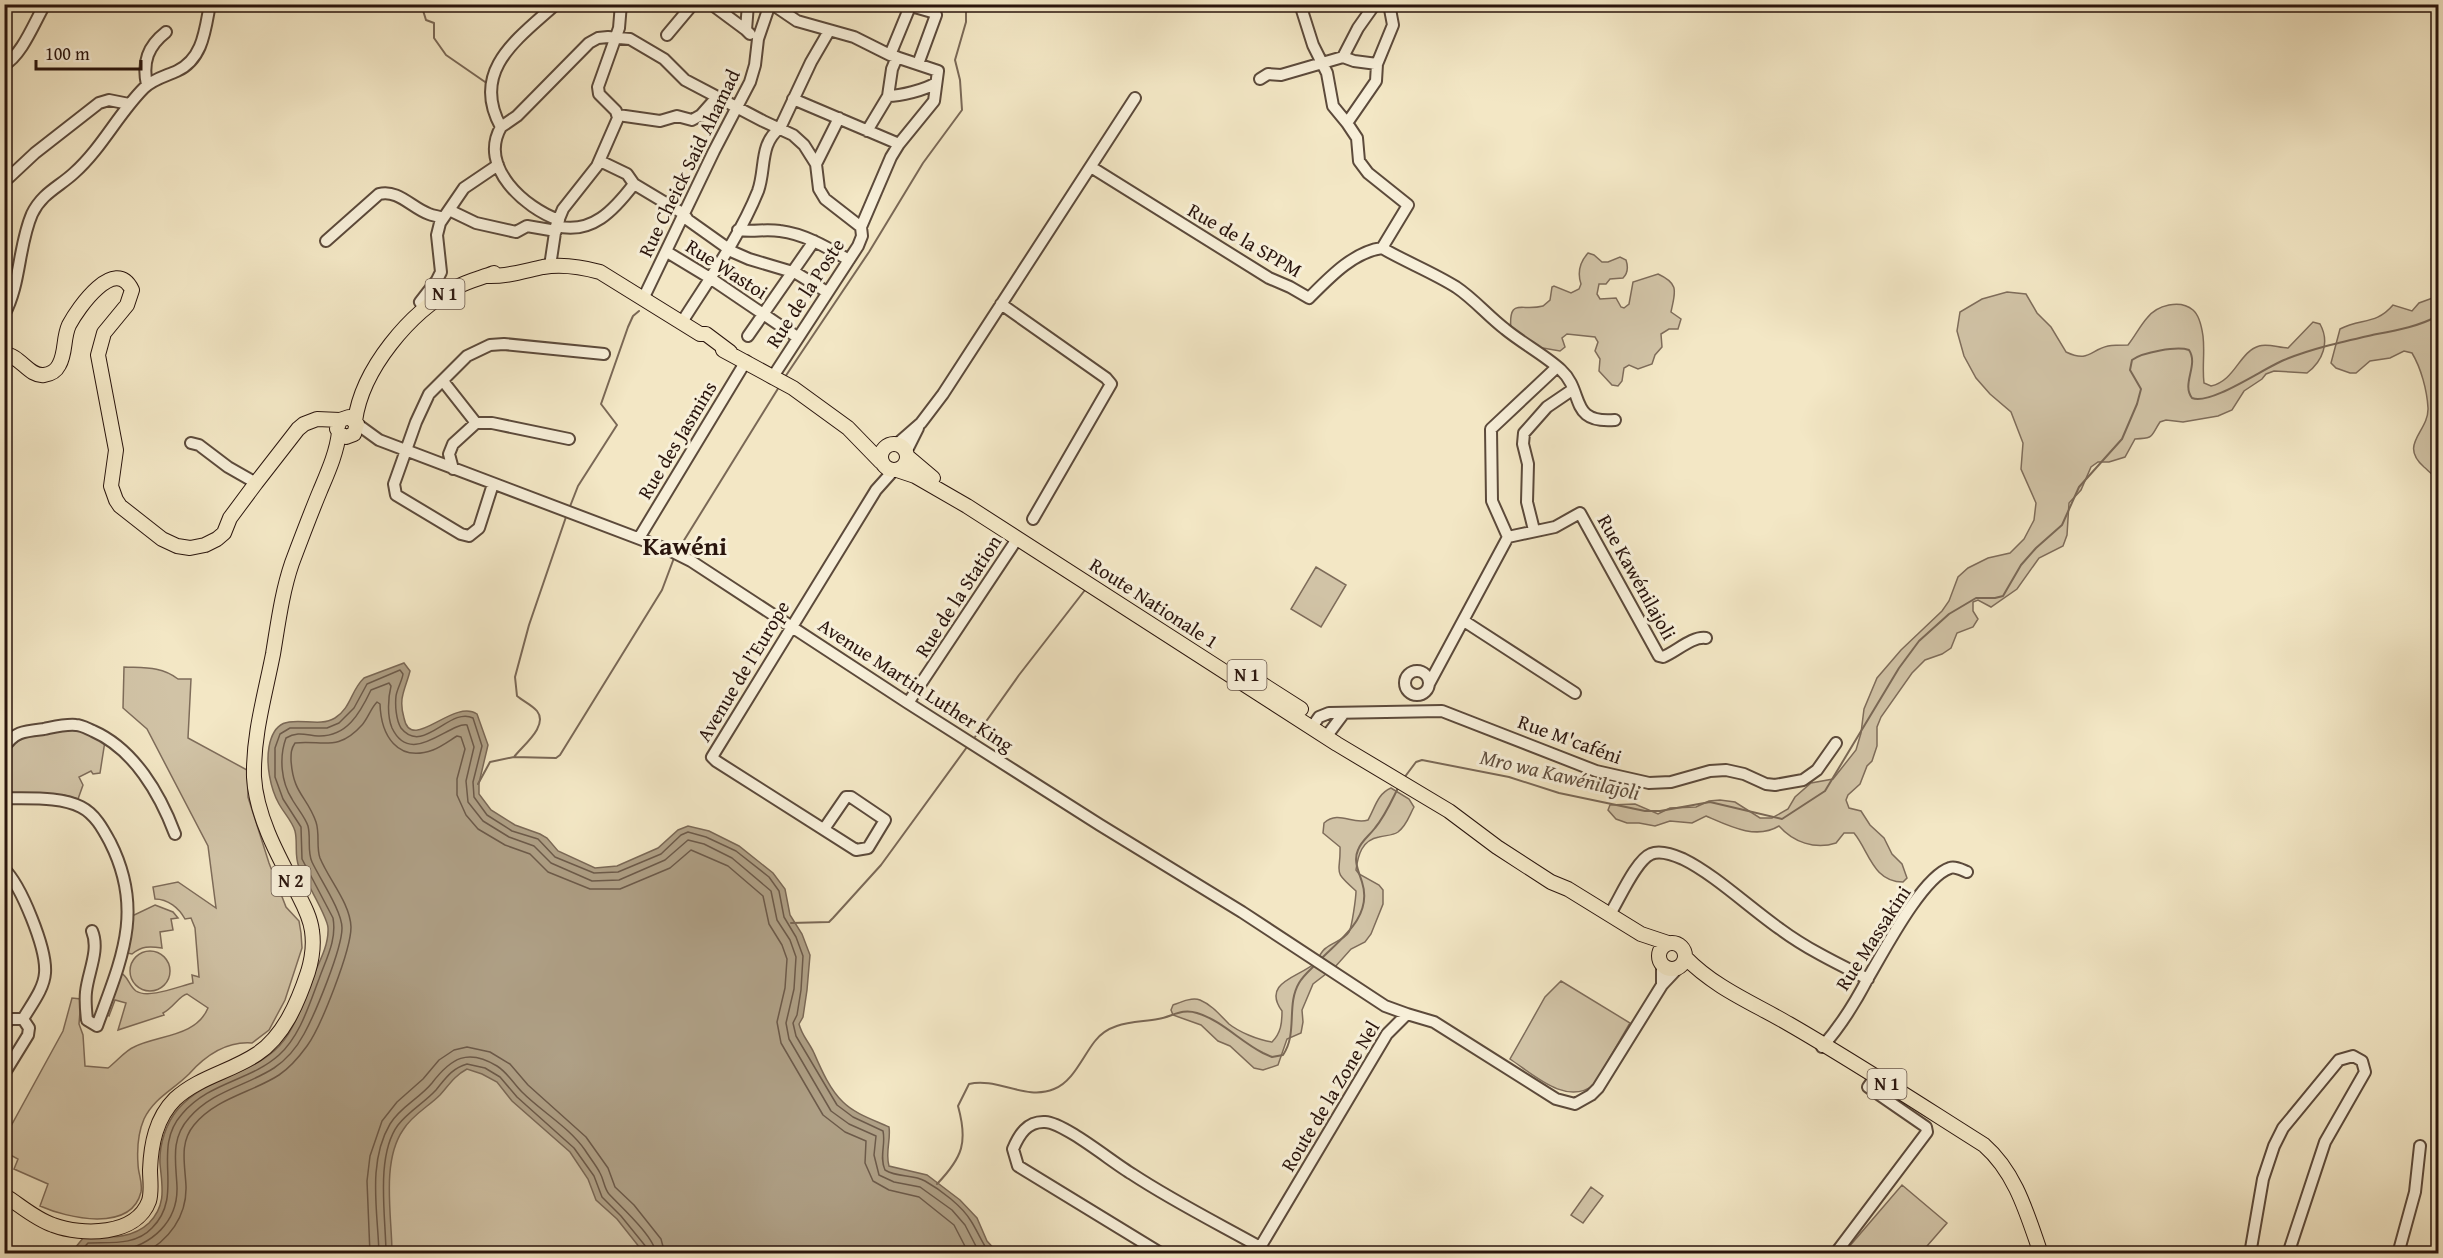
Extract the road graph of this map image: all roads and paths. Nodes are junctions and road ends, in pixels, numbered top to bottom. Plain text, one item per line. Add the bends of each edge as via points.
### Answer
1 (45, 4) edge
2 (210, 4) edge
3 (556, 4) edge
4 (621, 4) edge
5 (693, 4) edge
6 (711, 4) edge
7 (748, 4) edge
8 (771, 4) edge
9 (1300, 4) edge
10 (1375, 4) edge
11 (1389, 4) edge
12 (911, 5) edge
13 (746, 30) junction
14 (829, 31) junction
15 (166, 32) dead end
16 (668, 35) dead end
17 (616, 37) junction
18 (758, 39) junction
19 (894, 56) junction
20 (1342, 57) junction
21 (1322, 62) junction
22 (918, 64) junction
23 (1377, 64) junction
24 (4, 65) edge
25 (1260, 79) dead end
26 (936, 83) junction
27 (147, 85) junction
28 (888, 96) junction
29 (717, 97) junction
30 (1135, 98) dead end
31 (793, 99) junction
32 (129, 104) junction
33 (737, 108) junction
34 (618, 115) junction
35 (839, 118) junction
36 (1347, 123) junction
37 (501, 127) junction
38 (780, 128) junction
39 (867, 131) junction
40 (898, 144) junction
41 (600, 161) junction
42 (816, 164) junction
43 (498, 165) junction
44 (1091, 167) junction
45 (4, 182) edge
46 (634, 184) junction
47 (446, 214) junction
48 (684, 214) junction
49 (557, 226) junction
50 (861, 227) junction
51 (738, 230) junction
52 (326, 241) dead end
53 (814, 241) junction
54 (728, 248) junction
55 (1382, 248) junction
56 (667, 252) junction
57 (849, 260) junction
58 (545, 267) junction
59 (792, 272) junction
60 (710, 278) junction
61 (827, 292) junction
62 (643, 299) junction
63 (1001, 304) junction
64 (425, 309) junction
65 (763, 313) junction
66 (4, 315) edge
67 (682, 322) junction
68 (748, 336) dead end
69 (797, 337) junction
70 (604, 354) dead end
71 (4, 356) edge
72 (746, 361) junction
73 (1557, 367) junction
74 (443, 381) junction
75 (781, 384) junction
76 (1572, 390) junction
77 (1616, 420) dead end
78 (476, 423) junction
79 (346, 427) junction
80 (848, 428) junction
81 (569, 439) dead end
82 (191, 442) dead end
83 (901, 449) junction
84 (406, 451) junction
85 (889, 467) junction
86 (453, 469) junction
87 (256, 483) junction
88 (493, 484) junction
89 (1033, 519) dead end
90 (1534, 530) junction
91 (1508, 537) junction
92 (639, 538) junction
93 (1017, 538) junction
94 (1464, 621) junction
95 (791, 626) junction
96 (1706, 639) dead end
97 (1430, 677) junction
98 (1410, 693) junction
99 (1575, 693) dead end
100 (1422, 694) junction
101 (908, 703) junction
102 (1404, 711) junction
103 (1416, 711) junction
104 (1344, 713) junction
105 (1314, 724) junction
106 (1328, 733) junction
107 (1836, 742) dead end
108 (4, 748) edge
109 (4, 798) edge
110 (824, 830) junction
111 (175, 834) dead end
112 (4, 869) edge
113 (1967, 872) dead end
114 (1607, 912) junction
115 (92, 931) dead end
116 (1641, 934) junction
117 (1668, 943) junction
118 (1661, 960) junction
119 (1681, 964) junction
120 (1868, 979) junction
121 (1662, 985) junction
122 (1765, 1012) junction
123 (1407, 1014) junction
124 (23, 1019) junction
125 (4, 1027) edge
126 (1823, 1046) junction
127 (4, 1074) edge
128 (1873, 1079) junction
129 (1903, 1101) junction
130 (2420, 1146) dead end
131 (8, 1197) edge
132 (1258, 1250) edge
133 (1162, 1254) edge
134 (1835, 1254) edge
135 (2041, 1254) edge
136 (2250, 1254) edge
137 (2288, 1254) edge
138 (2398, 1254) edge

1 - 24 street via 20,52
2 - 27 street via 193,61
3 - 37 street via 502,56 495,69 490,86 491,105
4 - 17 street
5 - 16 street
6 - 13 street
7 - 13 street
8 - 14 street via 797,21
8 - 18 street, Rue Cheick Said Ahamad
9 - 21 street
10 - 20 street
11 - 23 street via 1393,25
12 - 19 street
12 - 22 street via 936,15
13 - 18 street
14 - 19 street via 854,37
14 - 31 street
15 - 27 street via 147,52
17 - 29 street via 630,39 656,53 685,81
17 - 34 street via 598,87 599,94
17 - 37 street via 589,43 517,116
18 - 33 street, Rue Cheick Said Ahamad via 755,65
19 - 22 street
19 - 28 street
20 - 21 street
20 - 23 street
21 - 25 street
21 - 36 street via 1333,106
22 - 26 street, Rue de la Poste via 938,71
23 - 36 street via 1373,88
26 - 28 street
26 - 40 street, Rue de la Poste via 934,100
27 - 32 street
28 - 39 street
29 - 33 street
29 - 34 street via 692,120 677,116 660,121
30 - 44 street
31 - 35 street
31 - 38 street
32 - 45 street via 109,100 99,103
32 - 66 street via 84,163 38,203 23,241
33 - 38 street
33 - 48 street, Rue Cheick Said Ahamad
34 - 41 street
35 - 39 street
35 - 42 street
36 - 55 street via 1357,138 1359,161 1364,169 1408,205
37 - 43 street via 496,143
38 - 42 street via 804,145
38 - 51 street via 765,147 762,180
39 - 40 street
40 - 50 street, Rue de la Poste
41 - 46 street via 627,174
41 - 49 street via 572,196
42 - 50 street via 819,189 825,199
43 - 47 street via 464,188
43 - 49 street via 523,199
44 - 55 street, Rue de la SPPM via 1269,278 1309,298 1341,267 1368,251
44 - 63 street
46 - 48 street
46 - 49 street via 597,222 589,226
47 - 49 street via 516,232 527,226
47 - 52 street via 430,215 386,192
47 - 64 street via 437,235 441,272 420,302
48 - 54 street
48 - 56 street, Rue Cheick Said Ahamad
49 - 58 street
50 - 57 street, Rue de la Poste via 862,236
51 - 53 street via 779,231
51 - 54 street
53 - 57 street
53 - 59 street
54 - 59 street
54 - 60 street
55 - 73 street via 1457,288
56 - 60 street, Rue Wastoi
56 - 62 street, Rue Cheick Said Ahamad
57 - 61 street, Rue de la Poste
58 - 62 main road, Route Nationale 1 / N 1 via 581,269
58 - 64 main road, Route Nationale 1 / N 1 via 486,276 456,288
59 - 61 street
59 - 65 street
60 - 65 street, Rue Wastoi
60 - 67 street
61 - 69 street, Rue de la Poste
62 - 67 main road, Route Nationale 1 / N 1
63 - 83 street via 943,394
63 - 89 street via 1111,384
64 - 79 main road, Route Nationale 1 / N 1 via 392,344
65 - 68 street
65 - 69 street, Rue Wastoi
67 - 72 main road, Route Nationale 1 / N 1
69 - 75 street, Rue de la Poste
70 - 74 street via 490,345 467,356
71 - 87 main road via 14,356 37,374 57,369 70,323 105,280 123,280 132,290 131,299 104,333 98,356 115,443 111,486 116,500 162,539 177,546 197,547 224,532
72 - 75 main road, Route Nationale 1 / N 1
72 - 92 street, Rue des Jasmins
73 - 76 street via 1564,372
73 - 91 street via 1491,429 1492,501
74 - 78 street
74 - 84 street via 422,406
75 - 80 main road, Route Nationale 1 / N 1
76 - 77 street via 1587,416
76 - 90 street via 1548,406 1522,437 1528,464 1526,492
78 - 81 street
78 - 86 street via 453,444 449,454
79 - 84 street, Avenue Martin Luther King
79 - 87 main road via 322,418 311,420 298,429
79 - 131 main road, N 2 via 289,573 254,759 258,800 277,853 310,921 313,944 308,972 290,1014 276,1038 256,1055 186,1090 172,1102 154,1133 149,1201 143,1212 121,1228 64,1228 42,1220
80 - 83 main road, Route Nationale 1 / N 1
80 - 85 main road, Route Nationale 1 / N 1
82 - 87 street
83 - 85 main road via 904,465
83 - 85 main road via 883,449
83 - 105 main road, Route Nationale 1 / N 1 via 920,469 1100,586 1281,696
84 - 86 street, Avenue Martin Luther King
84 - 88 street via 394,484 396,495 461,534 469,536 479,528
85 - 93 main road, Route Nationale 1 / N 1 via 915,476
85 - 95 street, Avenue de l’Europe
86 - 88 street, Avenue Martin Luther King
88 - 92 street, Avenue Martin Luther King
90 - 91 street, Rue Kawénilajoli
90 - 96 street, Rue Kawénilajoli via 1555,526 1580,513 1584,516 1659,656 1670,655 1698,638
91 - 94 street
92 - 95 street, Avenue Martin Luther King via 677,553
93 - 101 street, Rue de la Station
93 - 105 main road, Route Nationale 1 / N 1
94 - 97 street
94 - 99 street
95 - 101 street, Avenue Martin Luther King
95 - 110 street, Avenue de l’Europe via 712,757
97 - 98 street via 1415,671 1408,675 1405,682
97 - 100 street
98 - 100 street
98 - 102 street via 1411,703
100 - 103 street
101 - 123 street, Avenue Martin Luther King via 1385,1006
102 - 103 street
102 - 104 street
103 - 107 street, Rue M'caféni via 1442,711 1596,771 1649,783 1726,770 1766,784 1803,780 1817,770
104 - 105 street via 1329,713
104 - 106 street
105 - 106 main road, Route Nationale 1 / N 1
106 - 114 main road, Route Nationale 1 / N 1 via 1373,758 1392,776 1523,864
108 - 111 street via 17,733 56,727 78,725 106,737 136,764
109 - 115 street via 61,801 81,807 98,822 117,857 129,913 128,929 97,1026 87,1020 85,1007 95,948
110 - 110 street, Avenue de l’Europe via 846,797 885,820 868,848 862,851
112 - 124 street via 19,889 45,964 43,986
113 - 120 street, Rue Massakini via 1955,867 1948,869 1927,887
114 - 116 main road, Route Nationale 1 / N 1
114 - 120 street via 1645,858 1659,852 1671,855 1694,866 1804,946
116 - 117 main road, Route Nationale 1 / N 1
116 - 118 main road, Route Nationale 1 / N 1
117 - 118 main road via 1661,948
117 - 119 main road, Route Nationale 1 / N 1 via 1679,944 1684,950
118 - 119 main road, Route Nationale 1 / N 1 via 1669,969
118 - 121 street
119 - 121 street, Route de la Zone Nel
119 - 122 main road, Route Nationale 1 / N 1
120 - 126 street, Rue Massakini
121 - 123 street, Route de la Zone Nel via 1598,1088 1575,1104 1556,1099 1434,1022
122 - 126 main road, Route Nationale 1 / N 1
122 - 128 main road, Route Nationale 1 / N 1
123 - 132 street, Route de la Zone Nel via 1387,1034
124 - 125 street via 9,1019
124 - 127 street via 29,1028 28,1035
126 - 128 main road, Route Nationale 1 / N 1
128 - 129 main road, Route Nationale 1 / N 1
129 - 134 street via 1926,1127 1926,1135
129 - 135 main road, Route Nationale 1 / N 1 via 2004,1165 2015,1183
130 - 138 street via 2415,1192
132 - 133 street, Route de la Zone Nel via 1056,1126 1046,1122 1028,1126 1021,1133 1013,1149 1018,1166
136 - 137 street via 2263,1179 2283,1128 2339,1060 2353,1056 2362,1061 2365,1072 2325,1142

